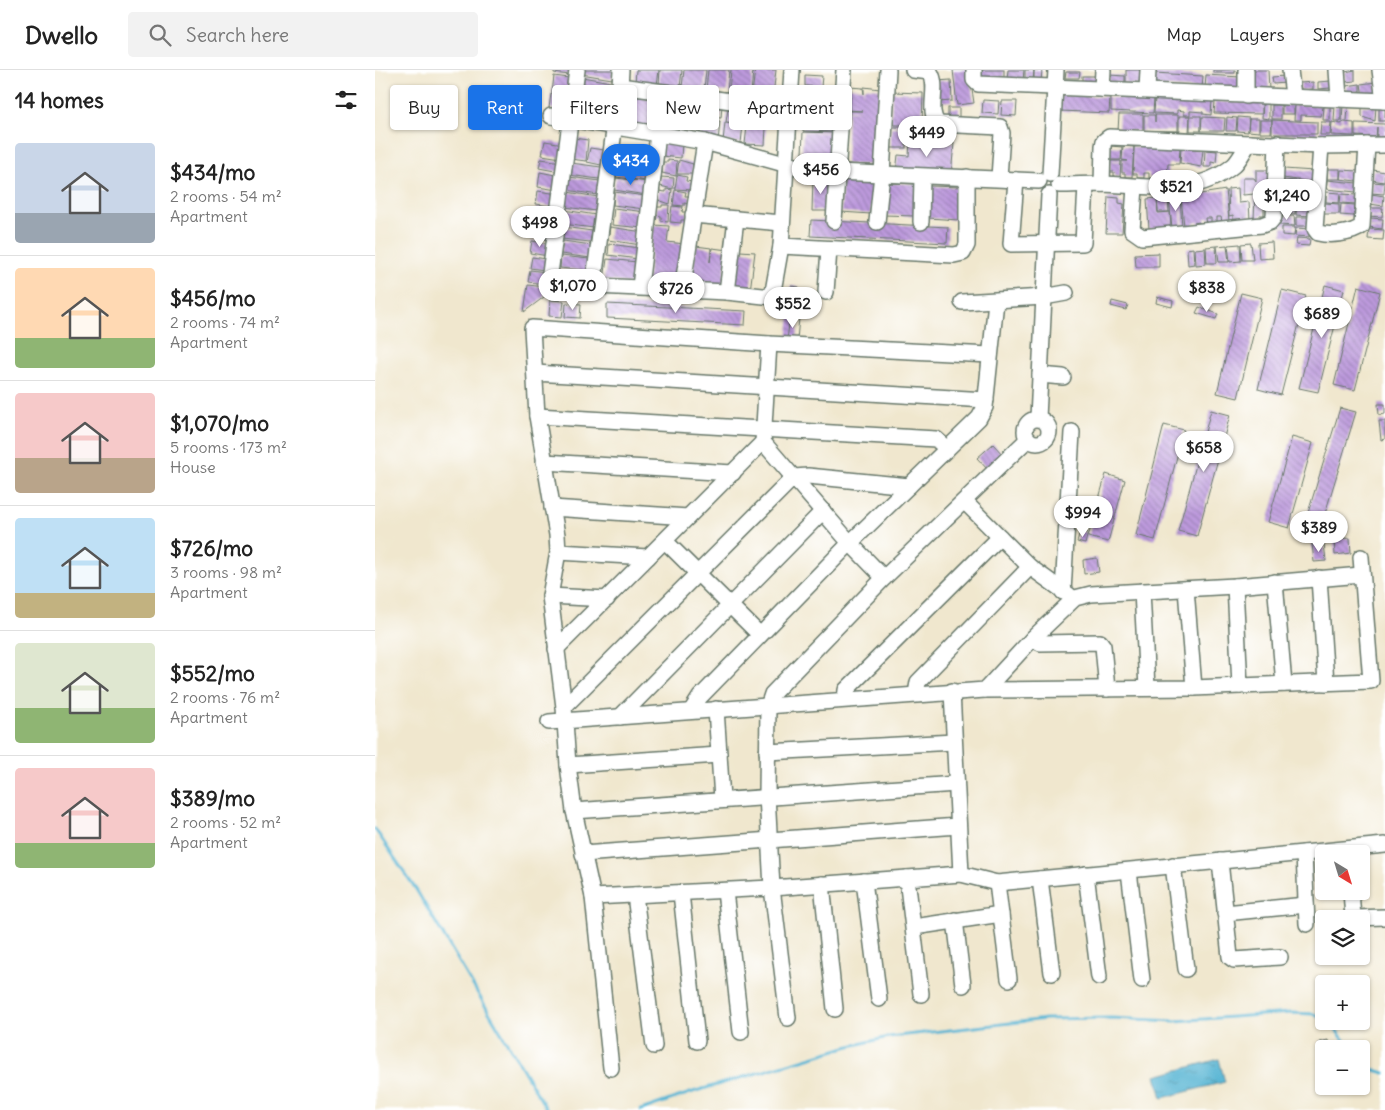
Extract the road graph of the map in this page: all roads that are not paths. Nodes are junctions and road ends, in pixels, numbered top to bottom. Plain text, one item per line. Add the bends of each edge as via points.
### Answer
1 (577, 70) edge
2 (621, 70) edge
3 (792, 70) edge
4 (844, 70) edge
5 (888, 70) edge
6 (913, 70) edge
7 (974, 70) edge
8 (1056, 70) edge
9 (1103, 70) edge
10 (1148, 70) edge
11 (1246, 70) edge
12 (1290, 70) edge
13 (1337, 70) edge
14 (1380, 70) edge
15 (575, 85) edge
16 (620, 85) edge
17 (791, 85) edge
18 (637, 88) edge
19 (1055, 88) junction
20 (1102, 89) junction
21 (1147, 90) junction
22 (1246, 96) junction
23 (1293, 96) junction
24 (1339, 98) junction
25 (729, 101) edge
26 (1384, 101) edge
27 (568, 130) edge
28 (614, 130) edge
29 (633, 130) edge
30 (789, 130) edge
31 (658, 134) junction
32 (705, 142) junction
33 (1249, 143) junction
34 (1277, 143) junction
35 (1367, 145) junction
36 (1385, 145) edge
37 (1321, 146) junction
38 (788, 165) junction
39 (837, 172) junction
40 (882, 174) junction
41 (923, 177) junction
42 (967, 177) junction
43 (999, 178) junction
44 (1016, 180) junction
45 (1049, 184) junction
46 (1094, 185) junction
47 (1135, 187) junction
48 (693, 215) junction
49 (735, 219) junction
50 (834, 221) dead end
51 (782, 222) junction
52 (877, 222) dead end
53 (921, 222) dead end
54 (1046, 243) junction
55 (781, 246) junction
56 (829, 249) junction
57 (593, 287) junction
58 (640, 287) junction
59 (682, 290) junction
60 (727, 292) junction
61 (827, 292) dead end
62 (1066, 293) dead end
63 (1044, 297) junction
64 (997, 301) junction
65 (962, 302) dead end
66 (769, 344) junction
67 (991, 355) junction
68 (535, 373) junction
69 (1040, 375) junction
70 (1063, 377) dead end
71 (765, 386) junction
72 (986, 400) junction
73 (537, 416) junction
74 (1038, 418) junction
75 (1061, 432) junction
76 (764, 436) junction
77 (1028, 439) junction
78 (947, 448) junction
79 (544, 462) junction
80 (733, 473) junction
81 (794, 478) junction
82 (909, 486) junction
83 (965, 502) junction
84 (552, 508) junction
85 (823, 512) junction
86 (689, 517) junction
87 (1001, 537) junction
88 (665, 540) junction
89 (850, 543) junction
90 (558, 552) junction
91 (1361, 556) dead end
92 (649, 557) junction
93 (1030, 567) junction
94 (698, 573) junction
95 (1361, 575) junction
96 (885, 578) junction
97 (1319, 578) junction
98 (1275, 582) junction
99 (1235, 586) junction
100 (1186, 588) junction
101 (1142, 591) junction
102 (1069, 595) junction
103 (550, 596) junction
104 (607, 599) junction
105 (730, 605) junction
106 (760, 635) junction
107 (1033, 638) junction
108 (556, 649) junction
109 (1326, 683) junction
110 (1284, 684) junction
111 (1240, 686) junction
112 (1147, 688) junction
113 (1194, 688) junction
114 (1107, 689) junction
115 (985, 690) junction
116 (952, 691) junction
117 (916, 694) junction
118 (845, 699) junction
119 (768, 706) junction
120 (716, 709) junction
121 (691, 711) junction
122 (564, 714) junction
123 (620, 717) junction
124 (549, 722) dead end
125 (955, 742) junction
126 (767, 752) junction
127 (719, 755) junction
128 (568, 765) junction
129 (956, 784) junction
130 (767, 795) junction
131 (722, 799) junction
132 (574, 811) junction
133 (958, 826) junction
134 (769, 840) junction
135 (1385, 845) edge
136 (1370, 847) edge
137 (1315, 852) edge
138 (1304, 853) junction
139 (583, 854) junction
140 (1220, 861) junction
141 (1173, 865) junction
142 (1129, 871) junction
143 (961, 874) junction
144 (1086, 874) junction
145 (907, 878) junction
146 (1040, 879) junction
147 (864, 881) junction
148 (997, 883) junction
149 (822, 884) junction
150 (772, 888) junction
151 (725, 891) junction
152 (681, 893) junction
153 (635, 895) junction
154 (593, 897) junction
155 (1352, 900) edge
156 (1306, 905) junction
157 (1225, 912) junction
158 (1001, 914) junction
159 (1385, 917) edge
160 (955, 920) junction
161 (1307, 924) dead end
162 (914, 927) junction
163 (1280, 957) dead end
164 (1186, 969) dead end
165 (1052, 973) dead end
166 (1099, 977) dead end
167 (1009, 979) dead end
168 (1142, 980) dead end
169 (963, 985) dead end
170 (921, 994) dead end
171 (879, 999) dead end
172 (835, 1009) dead end
173 (788, 1018) dead end
174 (741, 1032) dead end
175 (697, 1041) dead end
176 (654, 1046) dead end
177 (611, 1068) dead end

1 - 15 street
2 - 16 street
3 - 17 street
4 - 39 street
5 - 40 street
6 - 43 street via 931,72 934,78 933,113 938,124 1000,127
7 - 19 street via 974,80 978,84
8 - 19 street
9 - 20 street
10 - 21 street
11 - 22 street
12 - 23 street
13 - 24 street
14 - 26 street
18 - 25 street
19 - 20 street
19 - 45 street
20 - 21 street
21 - 22 street
22 - 23 street
23 - 24 street
24 - 26 street
27 - 57 street via 549,281 552,284
28 - 57 street
29 - 31 street
30 - 38 street
31 - 32 street
31 - 58 street
32 - 38 street
32 - 48 street
33 - 34 street
33 - 46 street via 1109,137 1104,141
33 - 47 street via 1235,164 1206,180 1173,189
34 - 37 street
34 - 47 street via 1274,217 1262,225 1142,236 1133,230
35 - 36 street
35 - 37 street
35 - 37 street via 1361,226 1352,231 1327,234 1315,230
38 - 39 street
38 - 51 street
39 - 40 street
39 - 50 street
40 - 41 street
40 - 52 street
41 - 42 street
41 - 53 street
42 - 43 street
42 - 56 street via 967,246 963,253 954,256
43 - 44 street
44 - 45 street
44 - 54 street via 1011,244
45 - 46 street
45 - 54 street
46 - 47 street
46 - 54 street via 1088,242
48 - 49 street
48 - 59 street
49 - 51 street
49 - 60 street
51 - 55 street
54 - 63 street
55 - 56 street
55 - 60 street via 772,297
56 - 61 street
57 - 58 street
58 - 59 street
59 - 60 street
62 - 63 street
63 - 64 street
63 - 69 street
64 - 65 street
64 - 67 street
66 - 67 street
66 - 68 street via 532,328
66 - 71 street
67 - 72 street
68 - 71 street
68 - 73 street
69 - 70 street
69 - 74 street
71 - 72 street
71 - 76 street
72 - 78 street via 979,418
73 - 76 street
73 - 79 street
74 - 75 street
74 - 77 street via 1027,423 1024,431
75 - 77 street via 1042,442
75 - 102 street
76 - 78 street via 936,439
76 - 80 street
76 - 81 street
77 - 83 street
78 - 82 street
79 - 80 street
79 - 84 street
80 - 86 street
81 - 82 street via 808,476
81 - 85 street
81 - 94 street
82 - 89 street
83 - 87 street
83 - 96 street
84 - 86 street
84 - 90 street
85 - 89 street
85 - 105 street
86 - 88 street
87 - 93 street
87 - 118 street via 846,690
88 - 92 street
88 - 94 street
89 - 96 street
89 - 106 street
90 - 92 street
90 - 103 street
91 - 95 street
92 - 104 street
93 - 102 street
93 - 117 street via 918,682
94 - 105 street
94 - 122 street
95 - 97 street
95 - 109 street via 1371,681
96 - 119 street via 772,694
97 - 98 street
97 - 109 street
98 - 99 street
98 - 110 street
99 - 100 street
99 - 111 street
100 - 101 street
100 - 113 street
101 - 102 street
101 - 112 street
102 - 107 street
103 - 104 street
103 - 108 street
104 - 108 street
105 - 106 street
105 - 123 street
106 - 121 street via 700,697
107 - 114 street via 1040,642 1100,642
107 - 115 street
108 - 122 street
109 - 110 street
110 - 111 street
111 - 113 street
112 - 113 street
112 - 114 street
114 - 115 street
115 - 116 street
116 - 117 street
116 - 125 street
117 - 118 street
118 - 119 street
119 - 120 street
119 - 126 street
120 - 121 street
120 - 127 street
121 - 123 street
122 - 123 street
122 - 124 street
122 - 128 street
125 - 126 street
125 - 129 street
126 - 130 street
127 - 128 street
127 - 131 street
128 - 132 street
129 - 130 street
129 - 133 street
130 - 131 street
130 - 134 street
131 - 132 street
132 - 139 street
133 - 134 street
133 - 143 street
134 - 139 street
134 - 150 street
135 - 136 street
137 - 138 street
138 - 140 street
138 - 156 street
139 - 154 street
140 - 141 street
140 - 157 street
141 - 142 street
141 - 164 street
142 - 144 street
142 - 168 street
143 - 145 street
143 - 148 street
144 - 146 street
144 - 166 street
145 - 147 street
145 - 162 street
146 - 148 street
146 - 165 street
147 - 149 street
147 - 171 street
148 - 158 street
149 - 150 street
149 - 172 street
150 - 151 street
150 - 173 street
151 - 152 street
151 - 174 street
152 - 153 street
152 - 175 street
153 - 154 street
153 - 176 street
154 - 177 street
155 - 159 street via 1353,918
156 - 157 street
156 - 161 street
157 - 163 street via 1230,956 1235,960
158 - 160 street
158 - 167 street
160 - 162 street
160 - 169 street
162 - 170 street

